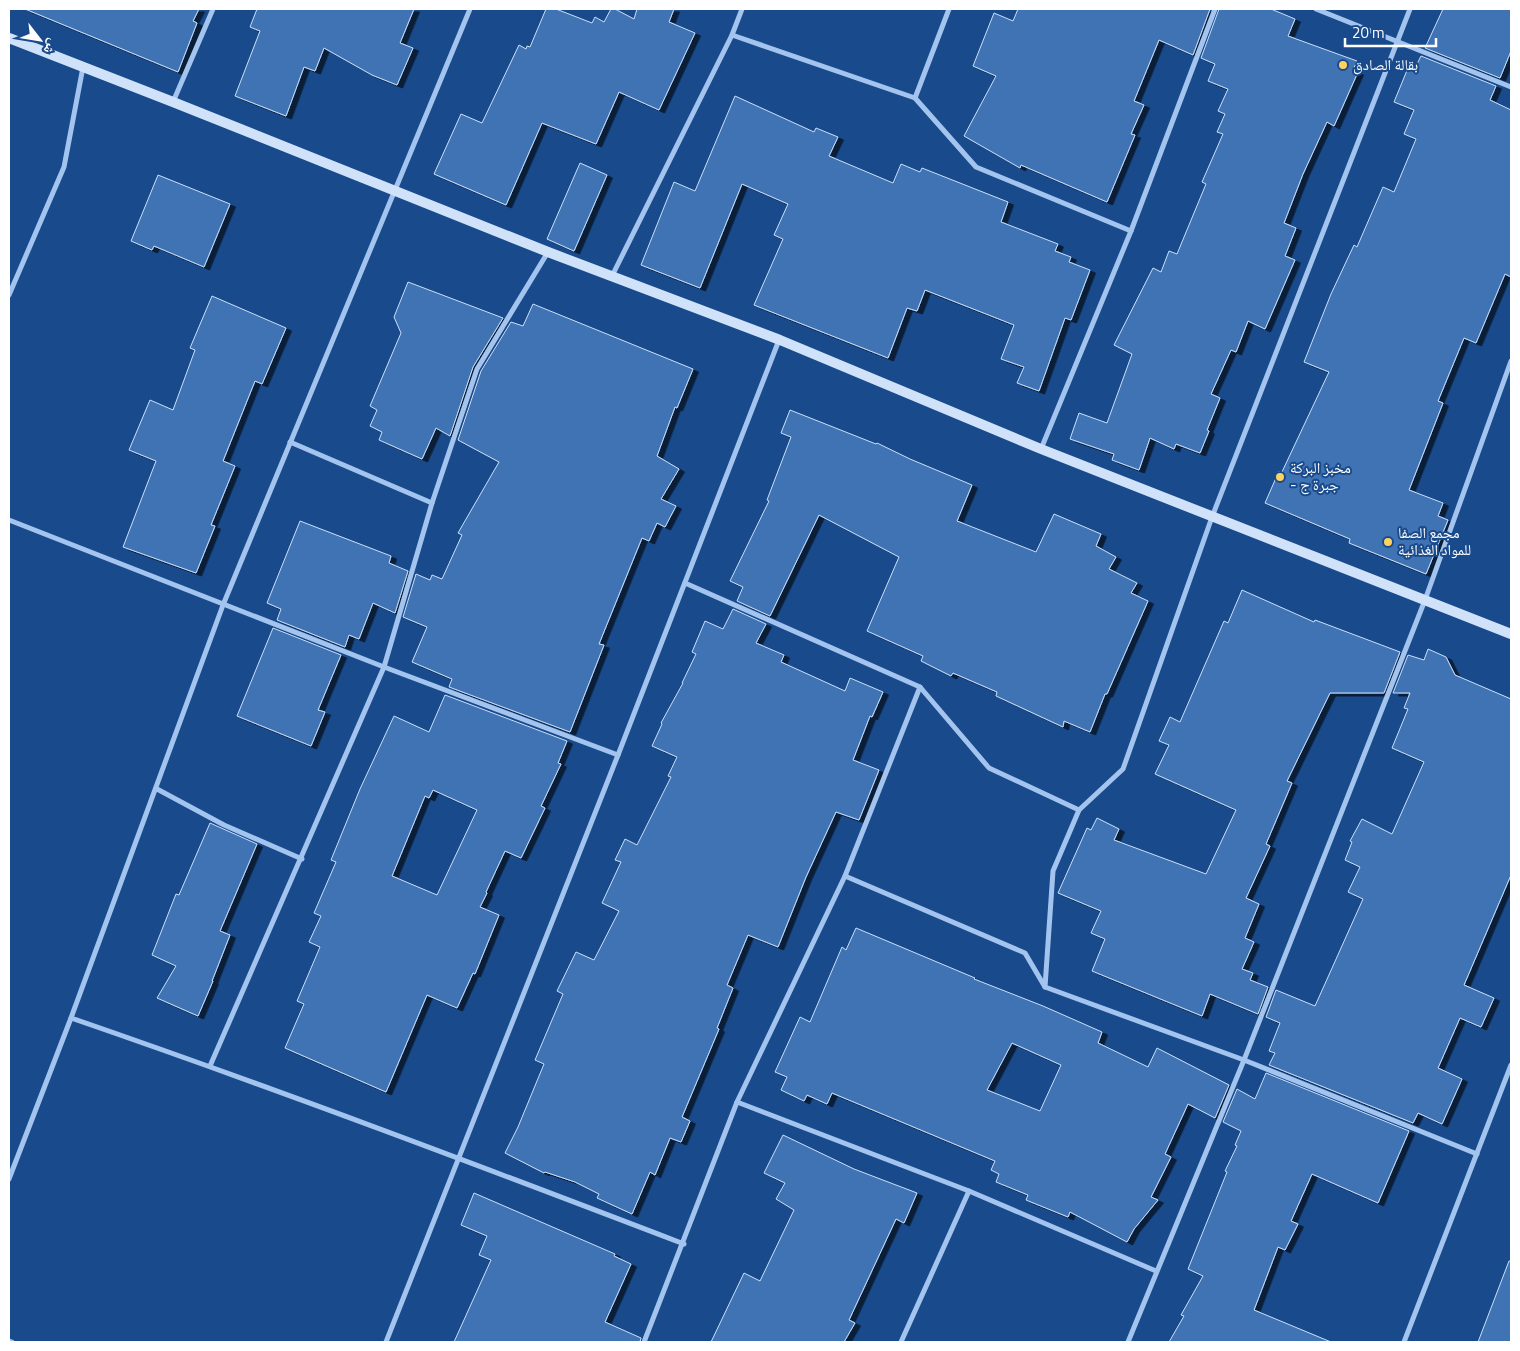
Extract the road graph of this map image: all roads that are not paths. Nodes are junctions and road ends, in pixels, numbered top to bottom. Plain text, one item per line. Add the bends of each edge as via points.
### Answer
1 (213, 9) edge
2 (470, 9) edge
3 (742, 9) edge
4 (949, 9) edge
5 (1215, 9) edge
6 (1316, 9) edge
7 (1410, 9) edge
8 (732, 35) junction
9 (9, 38) edge
10 (1398, 40) junction
11 (83, 67) junction
12 (1511, 87) edge
13 (915, 98) junction
14 (173, 102) junction
15 (394, 190) junction
16 (1131, 230) junction
17 (548, 252) junction
18 (612, 276) junction
19 (9, 295) edge
20 (780, 340) junction
21 (1511, 361) edge
22 (290, 442) junction
23 (1041, 449) junction
24 (432, 503) junction
25 (1212, 517) junction
26 (9, 520) edge
27 (686, 583) junction
28 (1424, 600) junction
29 (223, 605) junction
30 (1511, 634) edge
31 (384, 667) junction
32 (920, 687) junction
33 (618, 755) junction
34 (157, 789) junction
35 (1078, 810) junction
36 (302, 859) junction
37 (845, 876) junction
38 (1045, 987) junction
39 (72, 1018) junction
40 (1244, 1060) junction
41 (1511, 1065) edge
42 (210, 1066) junction
43 (737, 1102) junction
44 (1477, 1154) junction
45 (459, 1158) junction
46 (9, 1179) edge
47 (969, 1191) junction
48 (684, 1244) junction
49 (1156, 1272) junction
50 (386, 1342) edge
51 (644, 1342) edge
52 (901, 1342) edge
53 (1128, 1342) edge
54 (1404, 1342) edge

1 - 14 street
2 - 15 street
3 - 8 street
4 - 13 street
5 - 16 street
6 - 10 street
7 - 10 street
8 - 13 street
8 - 18 street
9 - 11 street
10 - 12 street
10 - 25 street
11 - 14 street
11 - 19 street via 64,167
13 - 16 street via 976,167
14 - 15 street
15 - 17 street
15 - 22 street
16 - 23 street
17 - 18 street
17 - 24 street via 477,369
18 - 20 street
20 - 23 street
20 - 27 street
21 - 28 street
22 - 24 street
22 - 29 street
23 - 25 street
24 - 31 street
25 - 28 street
25 - 35 street via 1123,770
26 - 29 street
27 - 32 street
27 - 33 street
28 - 30 street
28 - 40 street
29 - 31 street
29 - 34 street
31 - 33 street
31 - 36 street
32 - 35 street via 989,768
32 - 37 street
33 - 45 street
34 - 36 street via 224,825
34 - 39 street
35 - 38 street via 1053,871
36 - 42 street
37 - 38 street via 1025,953
37 - 43 street
38 - 40 street
39 - 42 street
39 - 46 street
40 - 44 street
40 - 49 street
41 - 44 street
42 - 45 street
43 - 47 street
43 - 48 street
44 - 54 street
45 - 48 street
45 - 50 street
47 - 49 street
47 - 52 street
48 - 51 street
49 - 53 street

